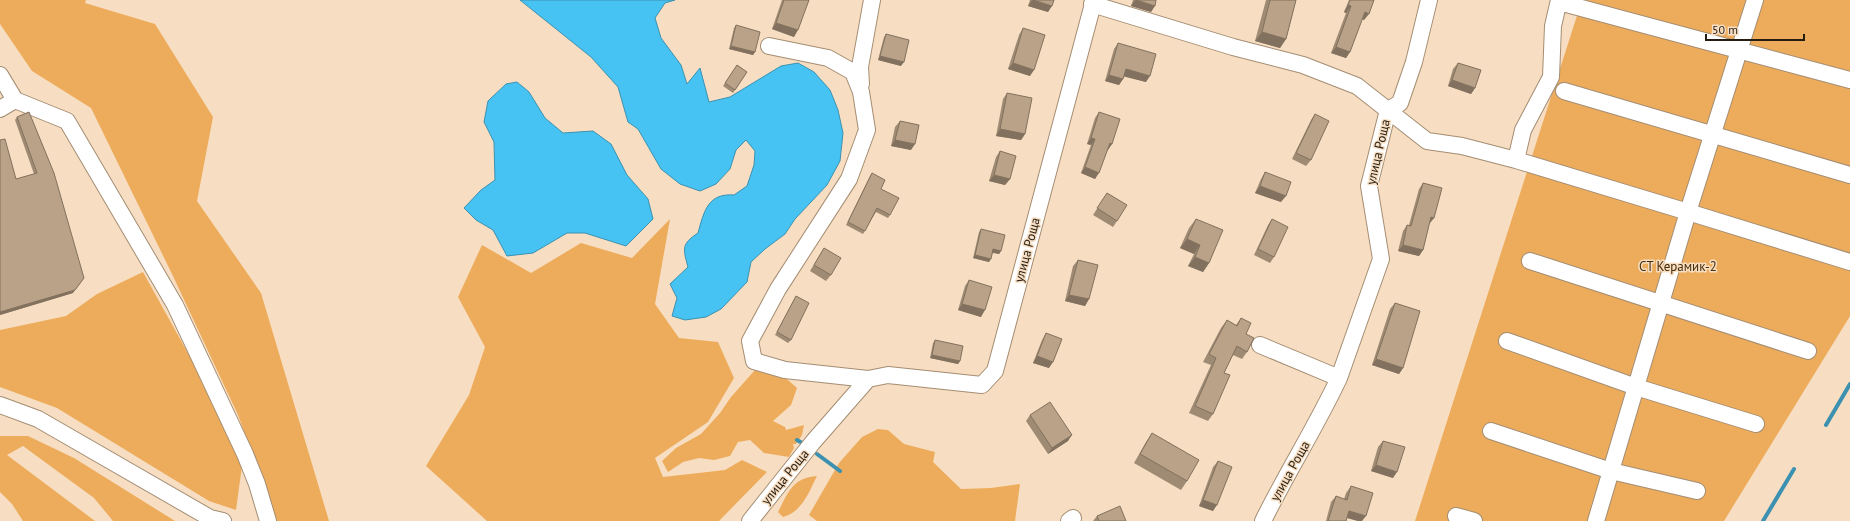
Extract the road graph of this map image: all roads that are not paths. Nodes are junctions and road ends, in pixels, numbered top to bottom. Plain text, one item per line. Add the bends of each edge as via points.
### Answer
1 (872, 0) edge
2 (1430, 0) edge
3 (1755, 0) edge
4 (1559, 1) edge
5 (1093, 2) edge
6 (769, 46) dead end
7 (1739, 49) junction
8 (0, 75) edge
9 (1850, 80) edge
10 (1564, 91) dead end
11 (861, 92) junction
12 (15, 100) junction
13 (0, 109) edge
14 (1388, 110) junction
15 (1713, 134) junction
16 (1516, 160) junction
17 (1850, 175) edge
18 (1688, 212) junction
19 (1530, 261) dead end
20 (1850, 262) edge
21 (1661, 303) junction
22 (1507, 340) dead end
23 (1260, 345) dead end
24 (1808, 351) dead end
25 (1339, 378) junction
26 (868, 379) junction
27 (1636, 387) junction
28 (0, 405) edge
29 (1756, 424) dead end
30 (1490, 431) dead end
31 (1611, 471) junction
32 (1697, 491) dead end
33 (1456, 516) dead end
34 (223, 521) edge
35 (268, 521) edge
36 (750, 521) edge
37 (1263, 521) edge
38 (1474, 521) edge
39 (1596, 521) edge

1 - 11 street, улица Роща via 860,67
2 - 14 street, улица Роща via 1400,103
3 - 7 street
4 - 7 street
4 - 16 street via 1553,26 1551,77 1523,130
5 - 14 street via 1233,47 1303,65 1357,86
5 - 26 street, улица Роща via 995,371 982,385 888,375
6 - 11 street, улица Роща via 828,58 853,72
7 - 9 street
7 - 15 street
8 - 12 street
10 - 15 street
11 - 26 street, улица Роща via 867,130 849,179 778,289 750,341 754,361 785,370
12 - 13 street
12 - 35 street via 67,121 175,305 245,454
14 - 16 street via 1427,141 1462,146
14 - 25 street, улица Роща via 1369,186 1381,259
15 - 17 street
15 - 18 street
16 - 18 street
18 - 20 street
18 - 21 street
19 - 21 street
21 - 24 street
21 - 27 street
22 - 27 street
23 - 25 street
25 - 37 street, улица Роща
26 - 36 street, улица Роща via 813,442
27 - 29 street
27 - 31 street
28 - 34 street via 38,419 210,518
30 - 31 street
31 - 32 street
31 - 39 street
33 - 38 street

